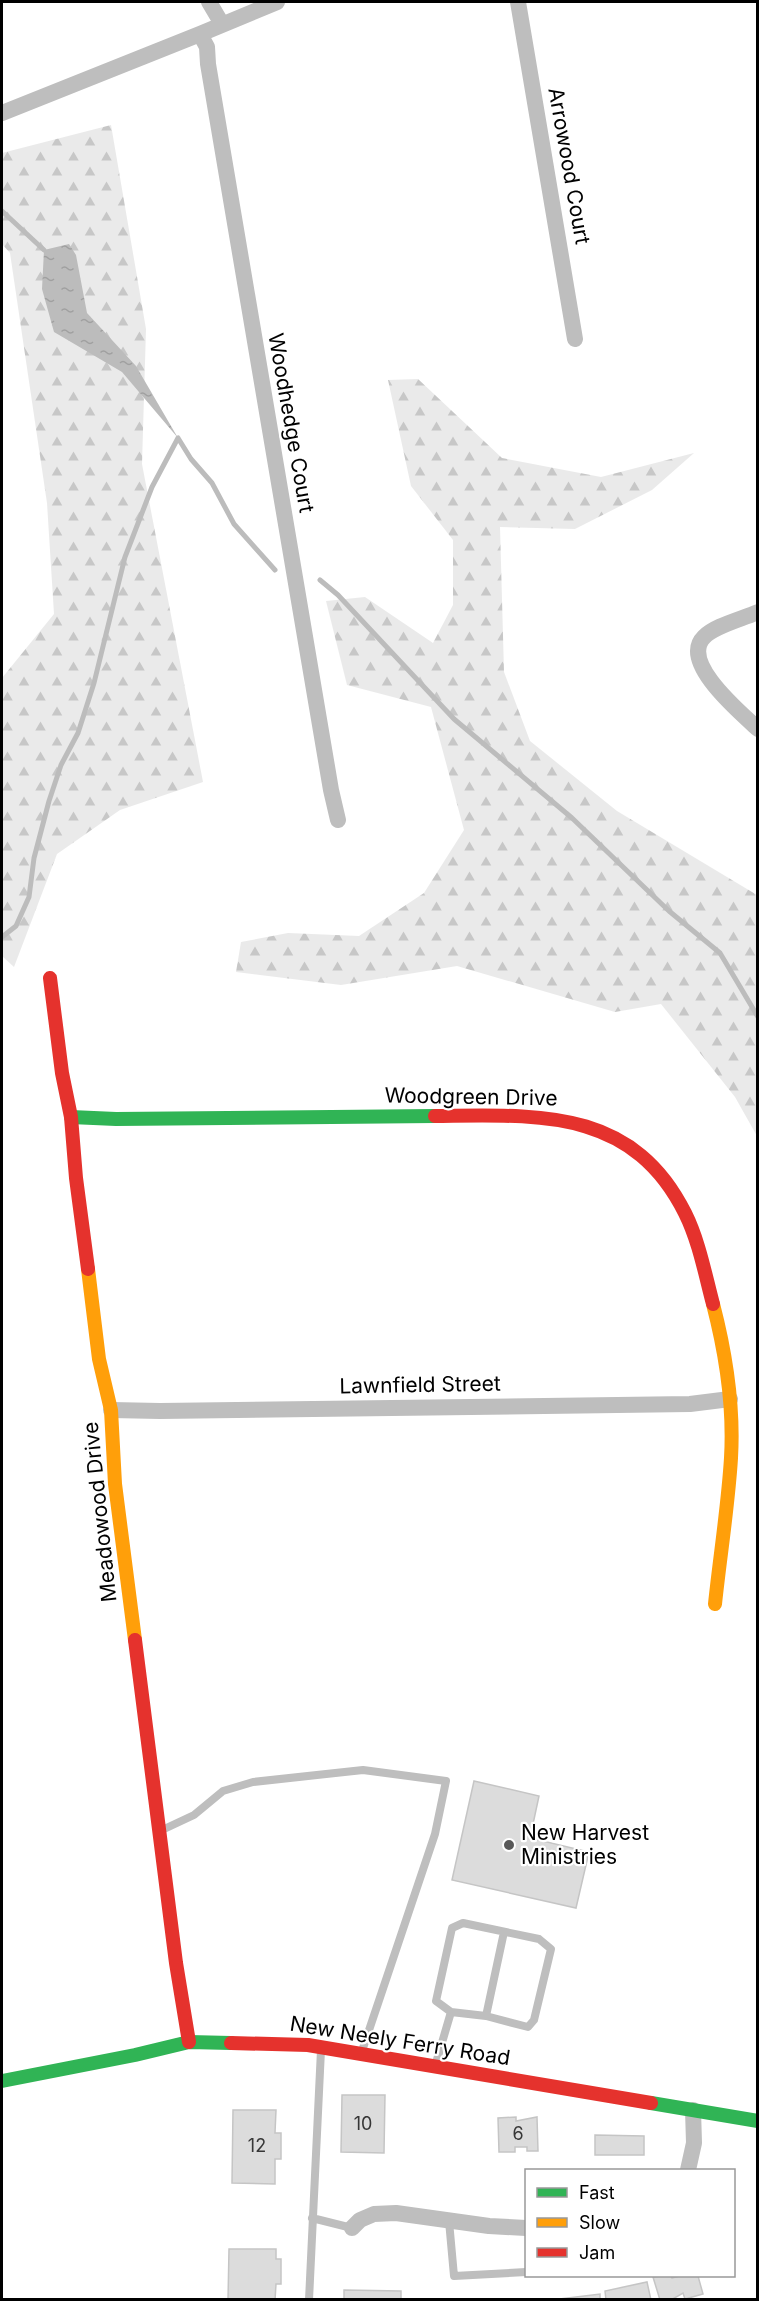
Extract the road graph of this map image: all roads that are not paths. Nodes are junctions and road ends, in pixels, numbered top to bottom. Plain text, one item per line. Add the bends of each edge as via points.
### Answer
1 (210, 2) edge
2 (277, 2) edge
3 (518, 2) edge
4 (222, 24) junction
5 (200, 34) junction
6 (2, 113) edge
7 (575, 339) dead end
8 (758, 612) edge
9 (758, 729) edge
10 (338, 820) dead end
11 (50, 978) dead end
12 (71, 1117) junction
13 (730, 1399) junction
14 (111, 1410) junction
15 (715, 1604) dead end
16 (159, 1831) junction
17 (504, 1932) junction
18 (450, 2012) junction
19 (486, 2016) junction
20 (189, 2042) junction
21 (321, 2046) junction
22 (362, 2052) junction
23 (435, 2065) junction
24 (2, 2081) edge
25 (693, 2110) junction
26 (758, 2121) edge
27 (688, 2169) edge
28 (312, 2218) junction
29 (449, 2221) junction
30 (352, 2228) joint
31 (525, 2228) edge
32 (525, 2272) edge
33 (309, 2300) edge

1 - 4 street
2 - 4 street
3 - 7 street, Arrowood Court
4 - 5 street
5 - 6 street
5 - 10 street, Woodhedge Court via 207,47
8 - 9 street via 713,629 702,639 698,657 719,691
11 - 12 street, Meadowood Drive
12 - 13 street, Woodgreen Drive via 516,1115 562,1119 603,1131 650,1162 685,1213 723,1341
12 - 14 street, Meadowood Drive via 99,1359
13 - 14 street, Lawnfield Street via 690,1404
13 - 15 street, Woodgreen Drive via 731,1457
14 - 16 street, Meadowood Drive via 115,1484
16 - 20 street, Meadowood Drive
16 - 22 lane via 194,1815 223,1791 253,1782 363,1770 446,1781 435,1834
17 - 18 lane via 462,1923 452,1928 436,2001
17 - 19 lane
17 - 19 lane via 539,1939 551,1948 534,2020 528,2027
18 - 19 lane
18 - 23 lane
20 - 21 street, New Neely Ferry Road
20 - 24 street, New Neely Ferry Road
21 - 22 street, New Neely Ferry Road
21 - 28 lane
22 - 23 street, New Neely Ferry Road
23 - 25 street, New Neely Ferry Road
25 - 26 street, New Neely Ferry Road
25 - 27 street via 694,2143
28 - 30 lane
28 - 33 lane
29 - 30 street via 396,2213 374,2214
29 - 31 street
29 - 32 lane via 454,2276

